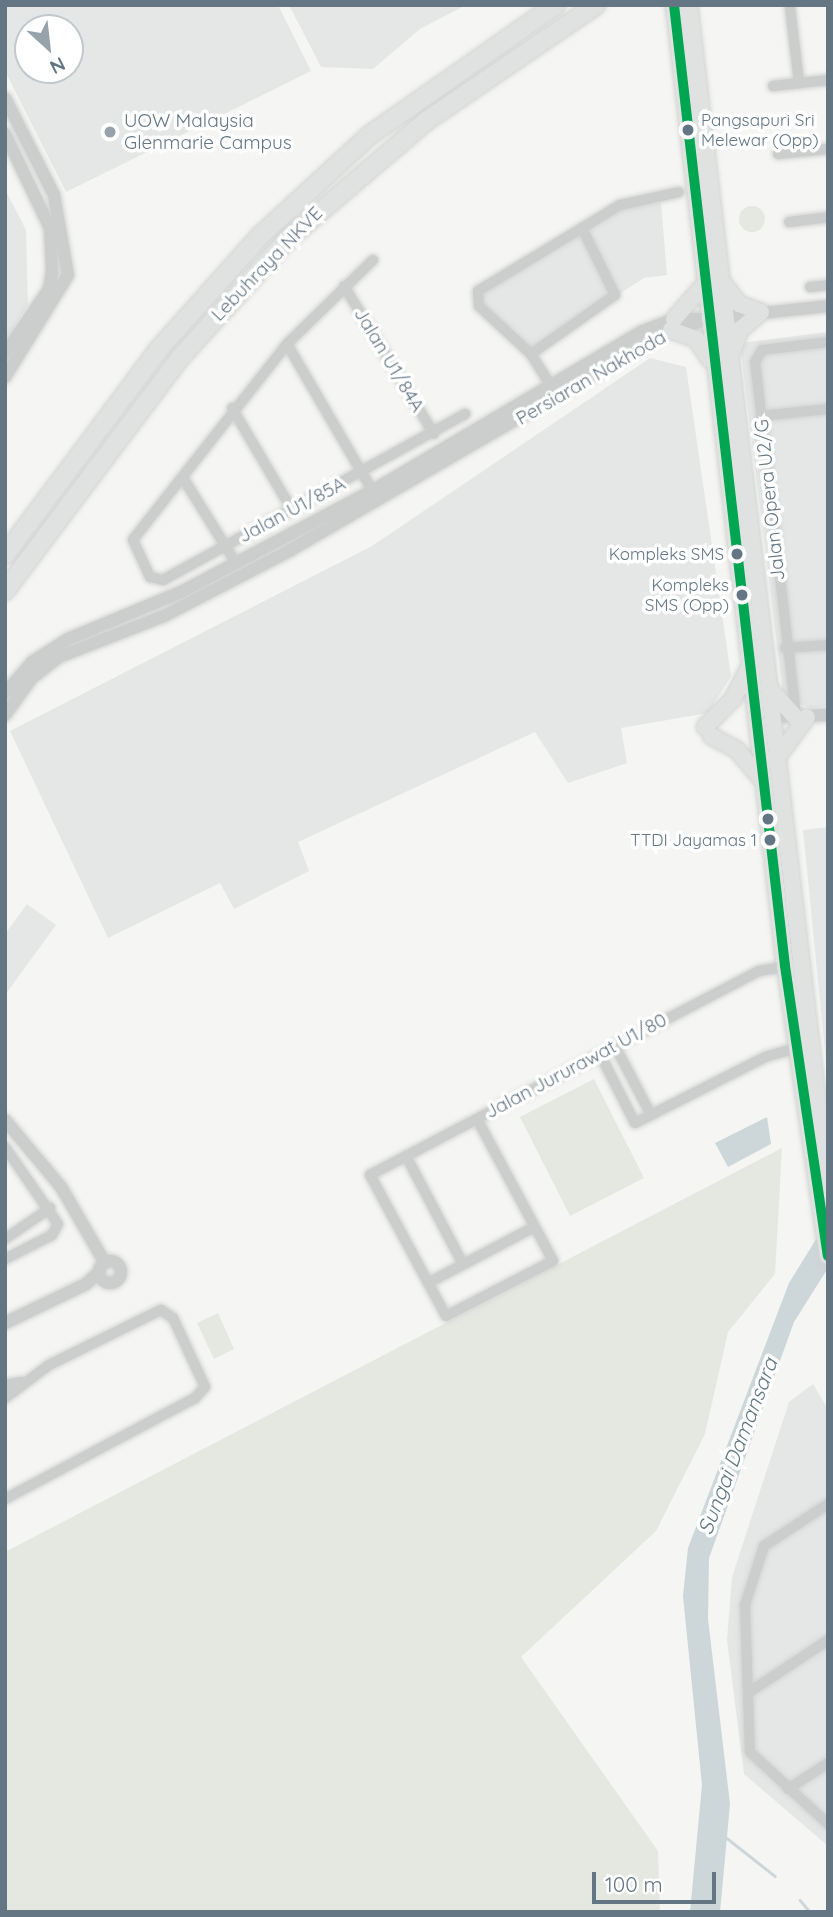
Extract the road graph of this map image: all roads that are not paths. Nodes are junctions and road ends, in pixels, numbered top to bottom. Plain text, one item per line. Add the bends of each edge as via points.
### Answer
1 (556, 5) edge
2 (596, 5) edge
3 (674, 5) edge
4 (689, 5) edge
5 (790, 7) dead end
6 (684, 25) junction
7 (828, 80) edge
8 (799, 83) junction
9 (774, 86) dead end
10 (5, 98) edge
11 (24, 135) junction
12 (7, 141) edge
13 (828, 149) edge
14 (778, 154) dead end
15 (691, 171) junction
16 (679, 192) junction
17 (695, 208) junction
18 (828, 217) edge
19 (789, 222) dead end
20 (582, 228) junction
21 (373, 260) dead end
22 (718, 275) junction
23 (828, 285) edge
24 (344, 286) junction
25 (703, 286) junction
26 (810, 287) dead end
27 (828, 306) edge
28 (761, 312) junction
29 (715, 318) junction
30 (673, 324) junction
31 (828, 342) edge
32 (287, 344) junction
33 (5, 353) edge
34 (531, 354) junction
35 (720, 364) junction
36 (5, 377) edge
37 (555, 392) junction
38 (232, 408) junction
39 (828, 409) edge
40 (465, 414) dead end
41 (761, 416) junction
42 (434, 434) junction
43 (361, 472) junction
44 (183, 478) junction
45 (376, 497) junction
46 (292, 510) junction
47 (225, 546) junction
48 (5, 555) edge
49 (236, 563) junction
50 (5, 590) edge
51 (828, 645) edge
52 (785, 648) junction
53 (750, 666) junction
54 (766, 683) junction
55 (5, 692) edge
56 (5, 715) edge
57 (828, 715) edge
58 (802, 718) junction
59 (766, 722) junction
60 (776, 759) junction
61 (764, 784) junction
62 (802, 964) junction
63 (785, 966) junction
64 (615, 1046) junction
65 (796, 1048) junction
66 (600, 1054) junction
67 (651, 1115) junction
68 (477, 1119) junction
69 (5, 1120) edge
70 (5, 1147) edge
71 (406, 1156) junction
72 (819, 1173) junction
73 (828, 1190) edge
74 (50, 1208) junction
75 (534, 1227) junction
76 (5, 1239) edge
77 (828, 1256) edge
78 (5, 1259) edge
79 (463, 1264) junction
80 (428, 1283) junction
81 (5, 1323) edge
82 (22, 1382) junction
83 (5, 1385) edge
84 (5, 1398) edge
85 (5, 1499) edge
86 (828, 1504) edge
87 (828, 1640) edge
88 (751, 1691) junction
89 (828, 1763) edge
90 (788, 1790) junction
91 (828, 1824) edge

1 - 48 highway, Lebuhraya NKVE via 415,100 270,227 159,349
2 - 50 highway, Lebuhraya NKVE via 394,145 253,274 171,370
3 - 6 main road
4 - 6 main road
5 - 8 street
6 - 15 main road
6 - 22 main road
7 - 8 street
8 - 9 street
10 - 11 street
11 - 12 street
11 - 36 street via 57,203 68,275
12 - 33 street via 50,228 52,271 48,289
13 - 14 street
15 - 16 street
15 - 17 main road
16 - 17 street
16 - 20 street via 638,196
17 - 25 main road
18 - 19 street
20 - 34 street via 615,295
20 - 34 street via 478,291 480,306
21 - 24 street
22 - 28 main road via 739,304
22 - 29 main road
23 - 26 street
24 - 32 street
24 - 42 street, Jalan U1/84A
25 - 29 main road
25 - 30 main road
27 - 28 street, Persiaran Nakhoda
28 - 29 street, Persiaran Nakhoda
28 - 35 main road via 741,330
29 - 30 street, Persiaran Nakhoda
29 - 35 main road
30 - 35 main road
30 - 37 street, Persiaran Nakhoda
31 - 41 street, Jalan Opera U2/G via 757,354
32 - 38 street
32 - 43 street
34 - 37 street
35 - 53 main road
35 - 54 main road
37 - 45 street, Persiaran Nakhoda
38 - 44 street
38 - 46 street
39 - 41 street
40 - 42 street, Jalan U1/85A
41 - 52 street, Jalan Opera U2/G
42 - 43 street, Jalan U1/85A
43 - 45 street
43 - 46 street, Jalan U1/85A
44 - 47 street
44 - 47 street, Jalan U1/85A via 132,543 155,580
45 - 49 street, Persiaran Nakhoda
45 - 56 street, Persiaran Nakhoda via 166,615 59,657 32,678
46 - 47 street, Jalan U1/85A
47 - 49 street
49 - 55 street, Persiaran Nakhoda via 68,639 32,662
51 - 52 street
52 - 58 street, Jalan Opera U2/G
53 - 59 main road
53 - 61 main road via 733,699 708,731 744,756
54 - 58 main road
54 - 59 main road
57 - 58 street
58 - 59 street
58 - 60 main road
59 - 60 main road
59 - 61 main road
60 - 62 main road
61 - 63 main road
62 - 63 street, Jalan Jururawat U1/80
62 - 72 main road
63 - 64 street, Jalan Jururawat U1/80 via 759,971
63 - 65 main road
64 - 66 street, Jalan Jururawat U1/80
64 - 67 street
65 - 67 street via 765,1057
65 - 72 main road
66 - 67 street via 635,1123
66 - 68 street, Jalan Jururawat U1/80
68 - 71 street, Jalan Jururawat U1/80
68 - 75 street
69 - 81 street via 61,1187 104,1272
70 - 74 street
71 - 79 street
71 - 80 street, Jalan Jururawat U1/80 via 370,1174
72 - 73 main road
72 - 77 main road
74 - 76 street
74 - 78 street via 58,1224 52,1235
75 - 79 street
75 - 80 street via 553,1261 446,1316
79 - 80 street
82 - 83 street
82 - 84 street
82 - 85 street via 153,1311 167,1311 202,1375 201,1394
86 - 88 street via 759,1553 745,1605
87 - 88 street
88 - 90 street via 750,1752
89 - 90 street
90 - 91 street

